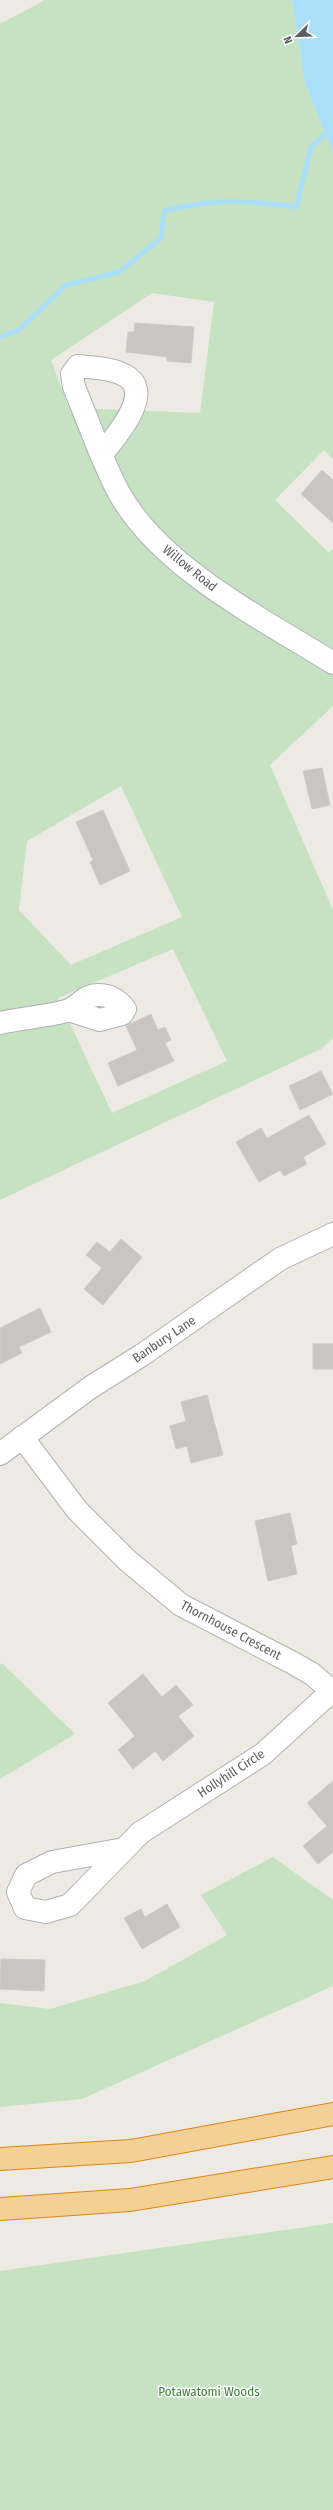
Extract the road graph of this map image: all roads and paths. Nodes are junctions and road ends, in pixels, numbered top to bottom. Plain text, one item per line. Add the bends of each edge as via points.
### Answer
1 (102, 454) dead end
2 (333, 663) edge
3 (70, 1010) dead end
4 (0, 1023) edge
5 (333, 1234) edge
6 (22, 1437) junction
7 (0, 1454) edge
8 (332, 1692) edge
9 (124, 1849) dead end
10 (333, 2114) edge
11 (0, 2159) edge
12 (333, 2167) edge
13 (0, 2209) edge

1 - 2 street, Willow Road via 119,493 151,536 205,584
3 - 4 street
5 - 6 street, Banbury Lane via 280,1259
6 - 7 street, Banbury Lane
6 - 8 street, Thornhouse Crescent via 77,1510 128,1561 180,1605 293,1663 312,1674
8 - 9 street, Hollyhill Circle via 263,1754 140,1833
10 - 11 highway via 131,2151
12 - 13 highway via 130,2200

